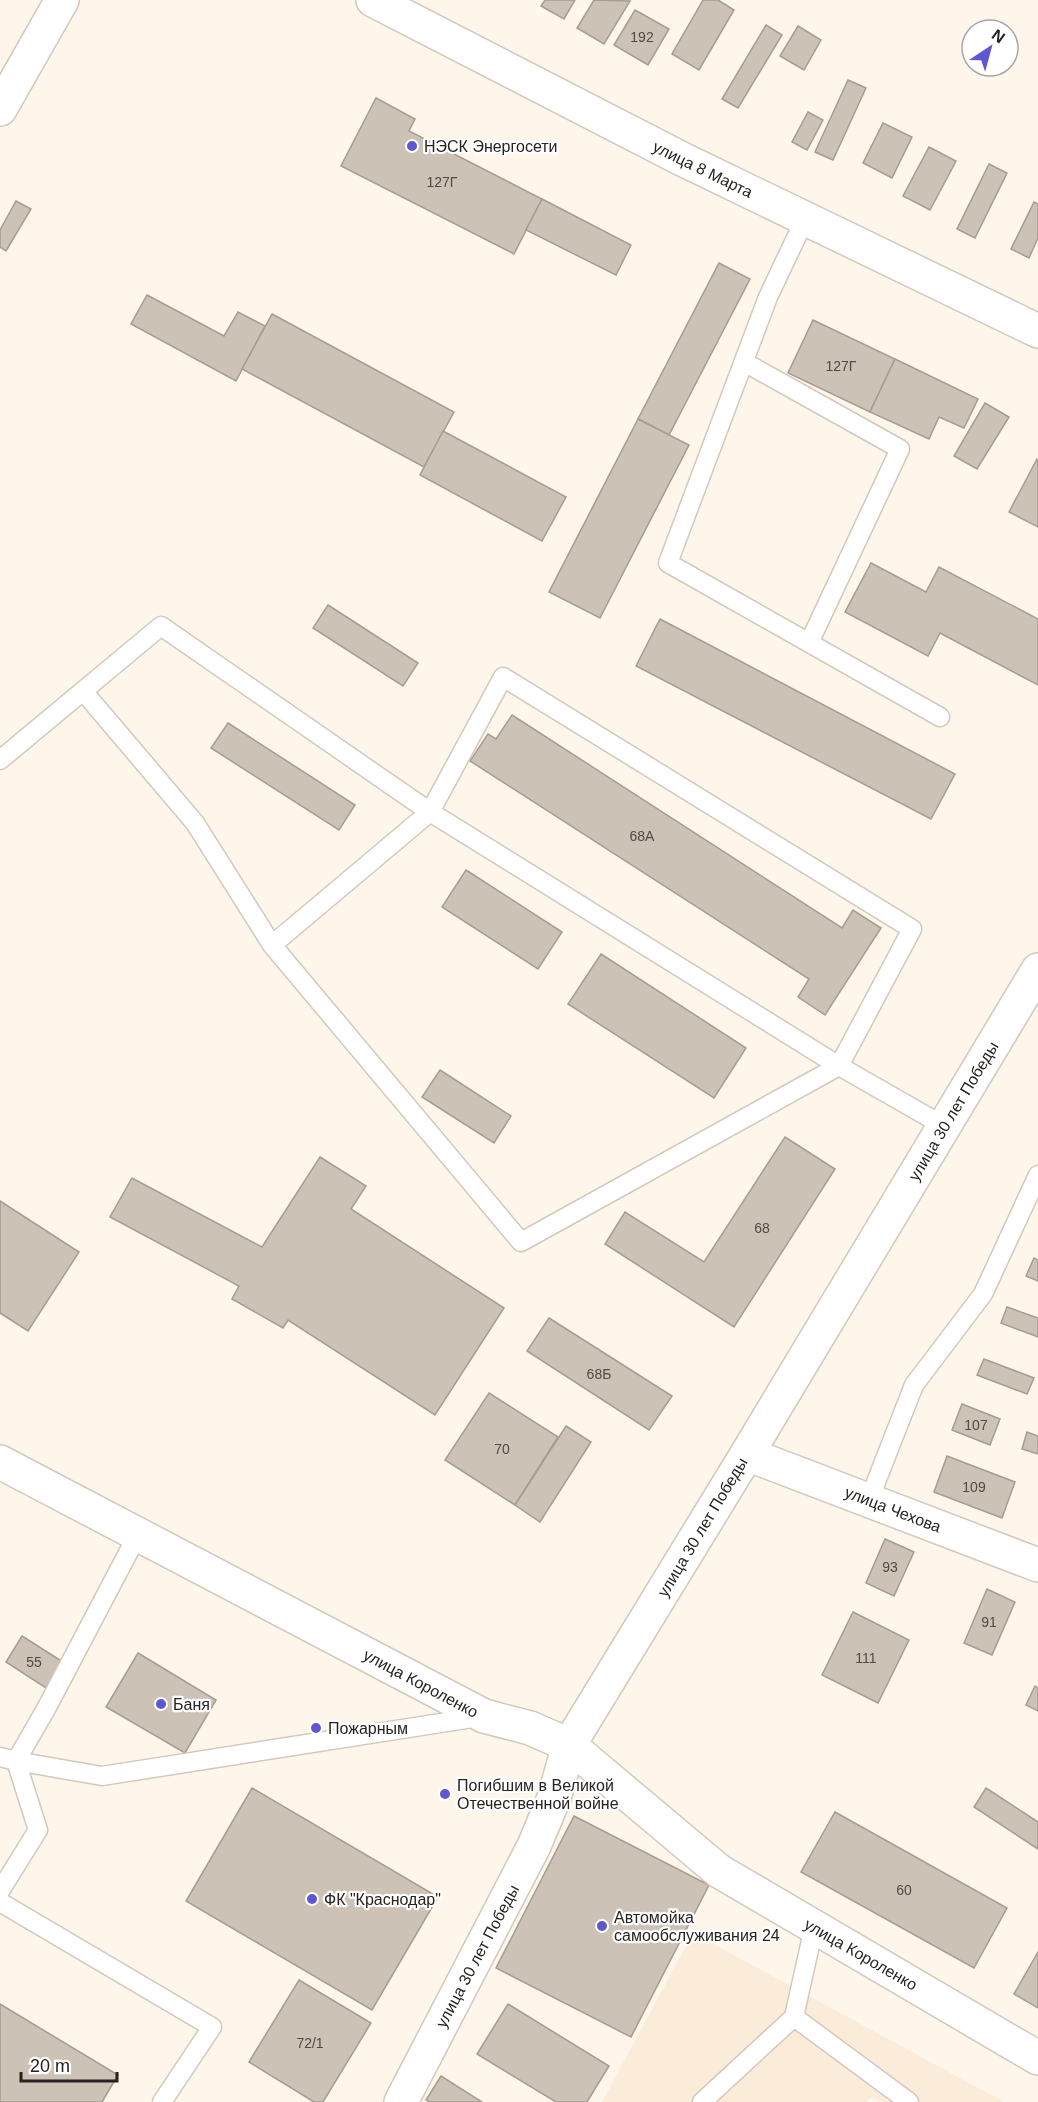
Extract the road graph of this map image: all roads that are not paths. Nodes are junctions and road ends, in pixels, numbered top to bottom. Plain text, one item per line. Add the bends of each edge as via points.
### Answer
1 (62, 0) edge
2 (373, 0) edge
3 (0, 109) edge
4 (805, 219) junction
5 (1038, 331) edge
6 (744, 362) junction
7 (809, 643) junction
8 (83, 691) junction
9 (940, 717) dead end
10 (0, 760) edge
11 (430, 812) junction
12 (272, 945) junction
13 (1038, 970) edge
14 (839, 1066) junction
15 (944, 1126) junction
16 (1038, 1175) edge
17 (747, 1454) junction
18 (0, 1462) edge
19 (868, 1500) junction
20 (138, 1534) junction
21 (1038, 1565) edge
22 (484, 1716) junction
23 (568, 1745) junction
24 (8, 1759) edge
25 (0, 1891) edge
26 (0, 1902) edge
27 (814, 1927) junction
28 (794, 2018) junction
29 (1038, 2058) edge
30 (162, 2102) edge
31 (401, 2102) edge
32 (702, 2102) edge
33 (909, 2102) edge

1 - 3 street
2 - 4 street, улица 8 Марта
4 - 5 street, улица 8 Марта
4 - 6 lane via 768,297
6 - 7 lane via 668,562
6 - 7 lane via 900,449
7 - 9 lane
8 - 10 lane
8 - 11 lane via 161,626
8 - 12 lane via 195,822
11 - 12 lane
11 - 14 lane
11 - 14 lane via 503,677 912,929
12 - 14 lane via 521,1242
13 - 15 street, улица 30 лет Победы
14 - 15 lane
15 - 17 street, улица 30 лет Победы
16 - 19 lane via 983,1294 914,1385
17 - 19 street, улица Чехова
17 - 23 street, улица 30 лет Победы
18 - 20 street, улица Короленко
19 - 21 street, улица Чехова
20 - 22 street, улица Короленко
20 - 24 lane via 46,1709
22 - 23 street, улица Короленко via 530,1728
22 - 24 lane via 102,1776
23 - 27 street, улица Короленко via 719,1871
23 - 31 street, улица 30 лет Победы via 554,1798 534,1846
24 - 25 lane via 38,1830
26 - 30 lane via 212,2026
27 - 28 lane
27 - 29 street, улица Короленко
28 - 32 lane
28 - 33 lane

